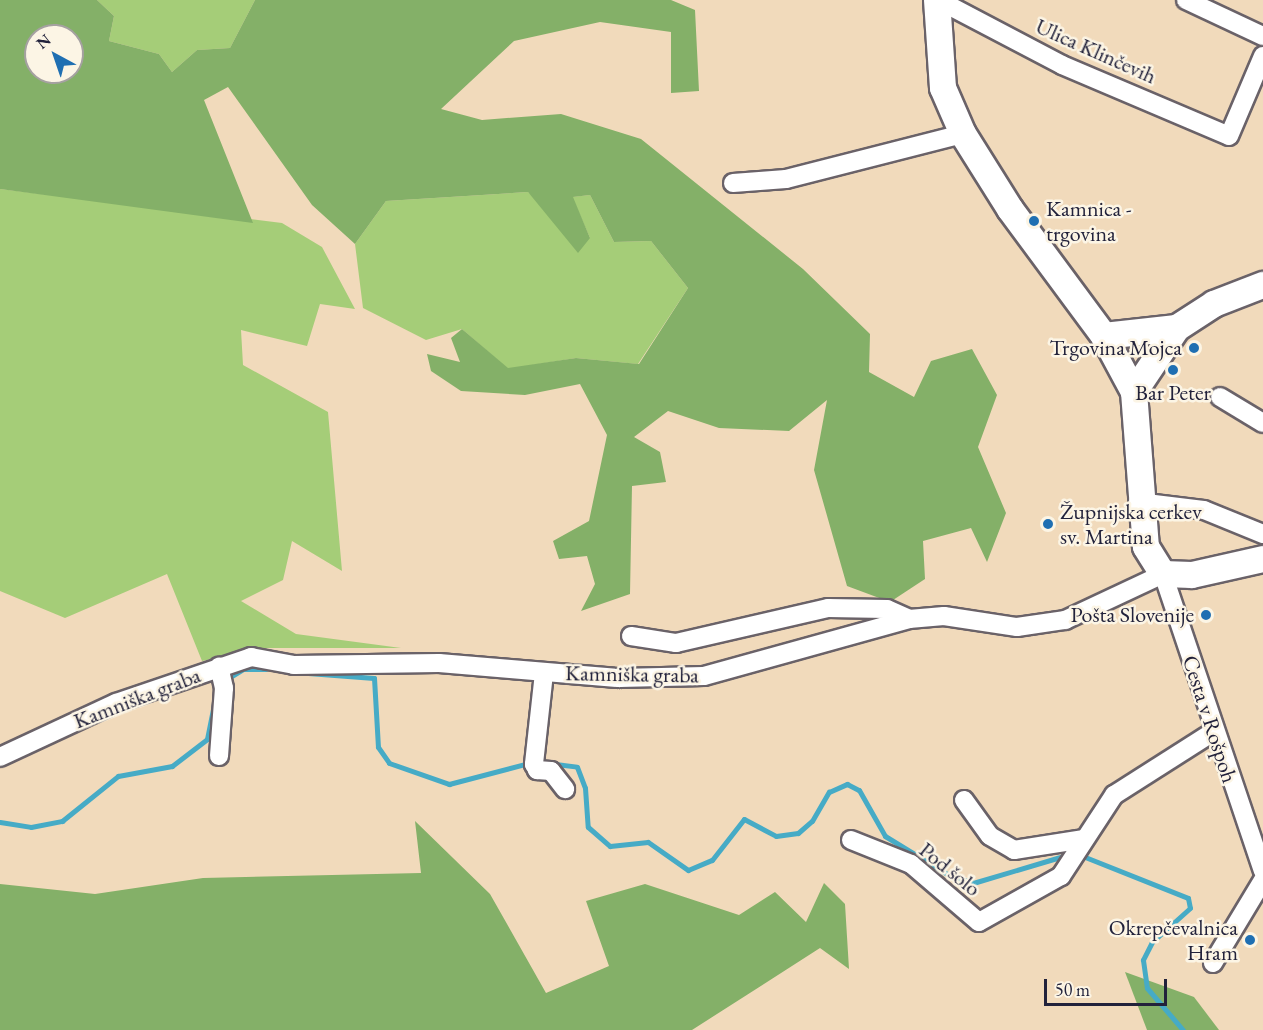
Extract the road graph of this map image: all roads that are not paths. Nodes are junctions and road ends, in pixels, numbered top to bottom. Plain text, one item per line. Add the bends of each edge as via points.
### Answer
1 (1186, 0) edge
2 (941, 2) edge
3 (1263, 36) edge
4 (1263, 56) edge
5 (963, 134) junction
6 (733, 183) dead end
7 (1263, 285) edge
8 (1177, 328) junction
9 (1104, 336) junction
10 (1134, 392) junction
11 (1220, 397) dead end
12 (1263, 423) edge
13 (1138, 502) junction
14 (1263, 534) edge
15 (1263, 559) edge
16 (1162, 574) junction
17 (909, 619) junction
18 (631, 636) dead end
19 (544, 673) junction
20 (222, 676) junction
21 (1213, 732) junction
22 (219, 756) dead end
23 (0, 758) edge
24 (565, 789) dead end
25 (964, 800) dead end
26 (851, 840) dead end
27 (1080, 849) junction
28 (1263, 871) edge
29 (1263, 880) edge
30 (1213, 963) dead end

1 - 3 street
2 - 4 street, Ulica Klinčevih via 1062,64 1229,136
2 - 5 street via 943,88
5 - 6 street via 786,179
5 - 9 street via 1010,209
7 - 8 street via 1214,304
8 - 9 street
8 - 10 street
9 - 10 street
10 - 13 street, Cesta v Rošpoh
11 - 12 street
13 - 14 street via 1204,510
13 - 16 street, Cesta v Rošpoh via 1141,535
15 - 16 street, Kamniška graba via 1192,575
16 - 17 street, Kamniška graba via 1065,620 1038,625 999,626 944,616
16 - 21 street, Cesta v Rošpoh
17 - 18 street via 887,609 828,608 686,641
17 - 19 street, Kamniška graba via 704,676
19 - 20 street, Kamniška graba via 439,663 294,664 250,657
19 - 24 street via 537,771 550,771
20 - 22 street
20 - 23 street, Kamniška graba via 116,703
21 - 27 street, Pod šolo via 1114,795
21 - 28 street, Cesta v Rošpoh
25 - 27 street via 990,836 1014,850
26 - 27 street, Pod šolo via 911,864 979,922 1041,890
29 - 30 street

